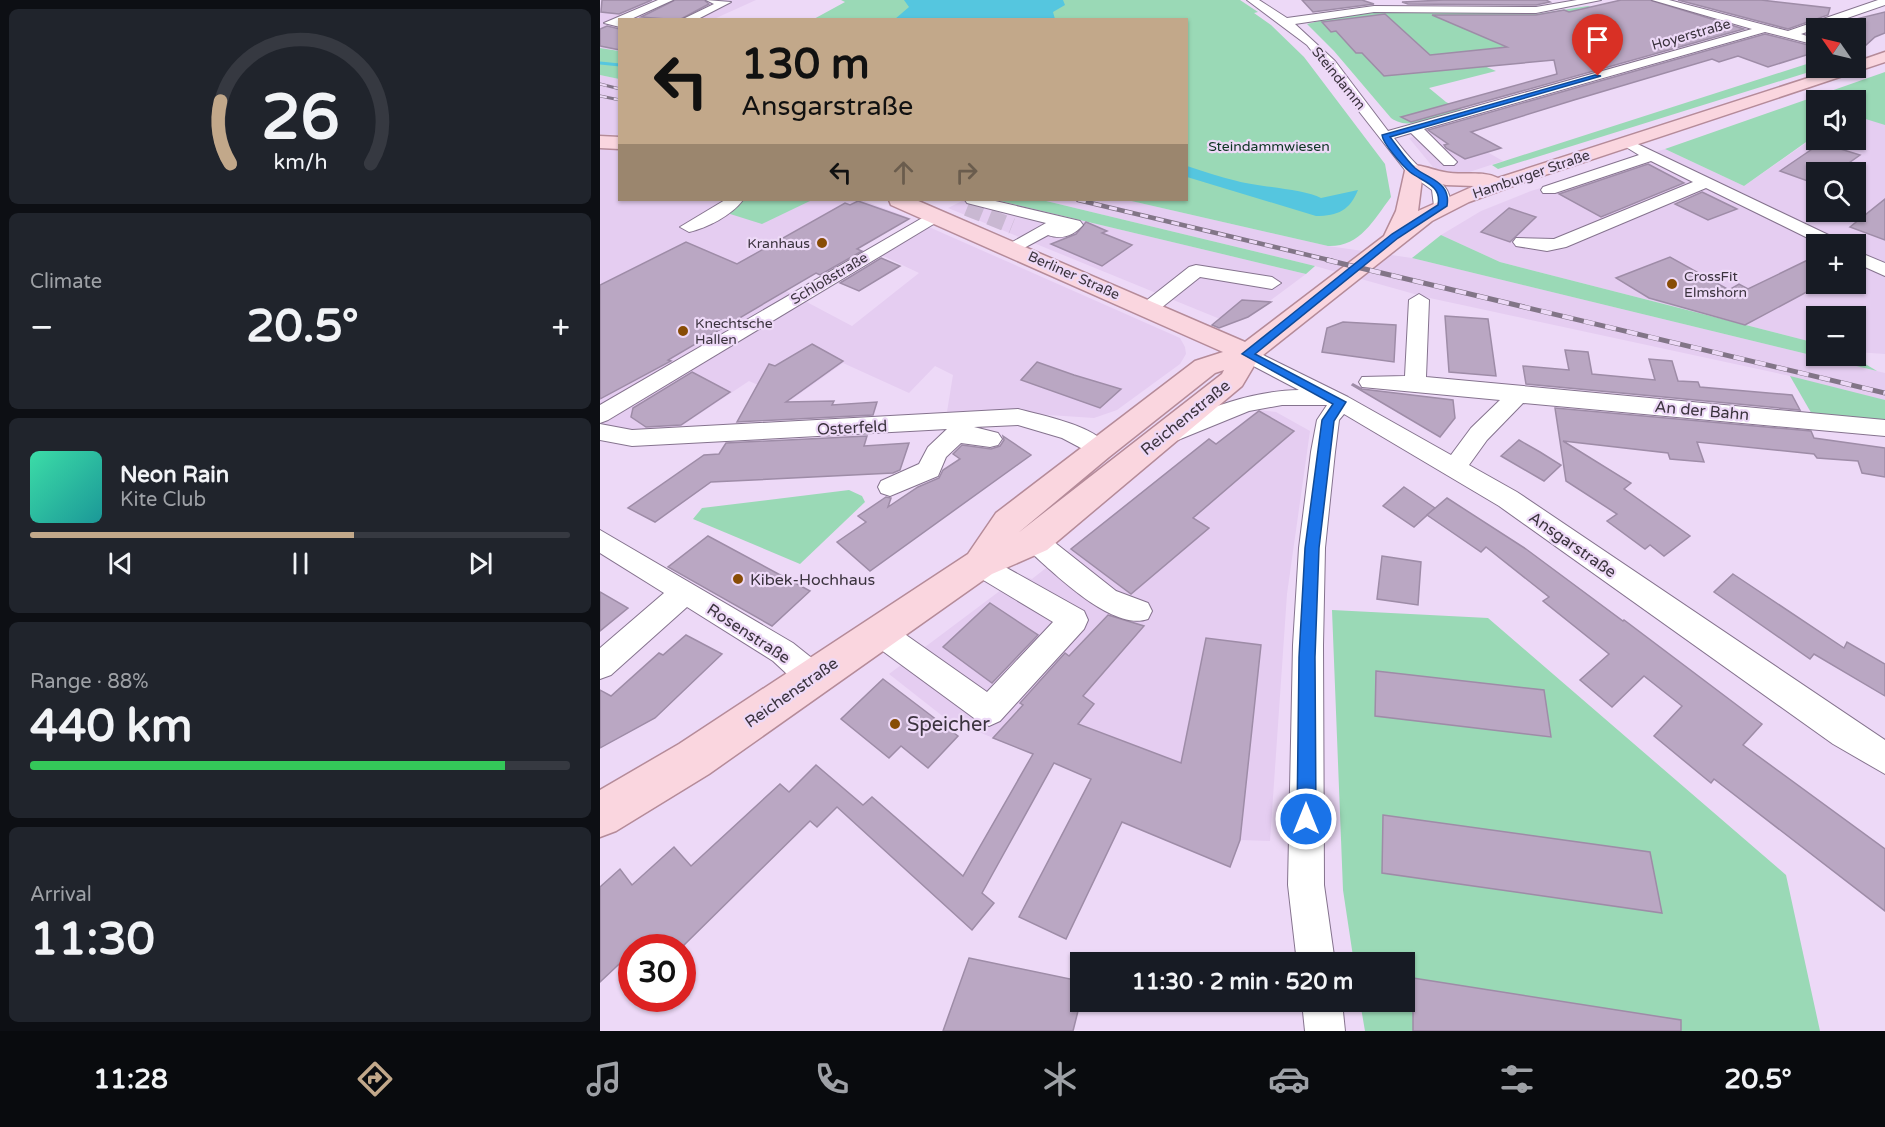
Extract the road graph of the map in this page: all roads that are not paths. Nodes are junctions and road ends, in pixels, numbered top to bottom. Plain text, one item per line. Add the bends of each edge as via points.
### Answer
1 (668, 0) edge
2 (711, 0) edge
3 (1252, 0) edge
4 (1596, 0) edge
5 (1657, 0) edge
6 (1885, 1) edge
7 (1375, 4) edge
8 (623, 18) edge
9 (690, 18) edge
10 (618, 20) edge
11 (1285, 22) junction
12 (618, 24) edge
13 (1763, 29) junction
14 (1791, 34) junction
15 (1806, 39) edge
16 (1885, 57) edge
17 (1866, 63) edge
18 (1821, 78) edge
19 (1415, 129) junction
20 (1385, 136) junction
21 (600, 142) edge
22 (1625, 142) junction
23 (618, 143) edge
24 (1651, 156) junction
25 (1449, 162) dead end
26 (1413, 170) junction
27 (1511, 180) junction
28 (1706, 182) junction
29 (1549, 190) dead end
30 (1449, 200) junction
31 (734, 201) edge
32 (901, 201) edge
33 (970, 202) edge
34 (936, 215) junction
35 (689, 227) dead end
36 (1813, 234) edge
37 (1395, 236) junction
38 (1013, 238) junction
39 (1522, 242) dead end
40 (1866, 261) edge
41 (1885, 270) edge
42 (1272, 283) dead end
43 (1419, 300) dead end
44 (1149, 308) junction
45 (1247, 354) junction
46 (1370, 382) dead end
47 (1415, 383) junction
48 (1518, 395) junction
49 (1337, 401) junction
50 (600, 415) edge
51 (976, 420) junction
52 (1885, 428) edge
53 (600, 432) edge
54 (956, 434) junction
55 (990, 439) dead end
56 (1153, 444) junction
57 (1098, 449) junction
58 (1456, 466) junction
59 (890, 486) dead end
60 (600, 540) edge
61 (1035, 541) junction
62 (980, 564) junction
63 (685, 592) junction
64 (1138, 611) dead end
65 (879, 632) junction
66 (600, 666) edge
67 (812, 677) junction
68 (1885, 758) edge
69 (600, 816) edge
70 (1315, 952) edge
71 (1323, 1012) edge
72 (1325, 1031) edge

1 - 8 street
2 - 9 street via 726,2
3 - 11 street, Steindamm
4 - 7 street via 1536,10
5 - 13 street
6 - 14 street
7 - 11 street
10 - 12 street via 610,23
11 - 20 street, Steindamm via 1318,50
13 - 14 street
13 - 19 street, Hoyerstraße
14 - 15 street
16 - 17 main road, Hamburger Straße
18 - 22 main road, Hamburger Straße
19 - 20 street, Hoyerstraße
19 - 25 street
20 - 26 street, Steindamm
21 - 23 main road
22 - 24 street
22 - 27 main road, Hamburger Straße
24 - 28 street
24 - 29 street
26 - 27 main road via 1446,179
26 - 30 street, Steindamm via 1412,182 1421,190
26 - 37 main road via 1407,211
27 - 30 main road, Hamburger Straße
28 - 36 street
28 - 39 street via 1560,243 1548,246
30 - 37 main road, Hamburger Straße
31 - 35 street
32 - 34 main road, Berliner Straße
33 - 38 street via 1074,225 1060,233 1047,228 1035,236
34 - 38 main road, Berliner Straße
34 - 50 street, Schloßstraße
37 - 45 main road, Hamburger Straße
38 - 44 main road, Berliner Straße
40 - 41 street
42 - 44 street via 1196,271
43 - 47 street
44 - 45 main road, Berliner Straße
45 - 49 street, Ansgarstraße
45 - 56 main road, Reichenstraße via 1232,380
45 - 57 main road, Reichenstraße via 1205,367
46 - 47 street, An der Bahn
47 - 48 street, An der Bahn
48 - 52 street, An der Bahn
48 - 58 street via 1479,434
49 - 56 street via 1296,396 1258,399 1212,414
49 - 58 street, Ansgarstraße
49 - 70 street via 1328,420 1323,452 1312,548 1307,651 1306,885
51 - 53 street, Osterfeld via 632,438
51 - 54 street
51 - 57 street, Osterfeld via 1018,417 1045,423
54 - 55 street
54 - 59 street via 936,453 929,470
56 - 61 main road, Reichenstraße
57 - 62 main road, Reichenstraße via 1008,522
58 - 68 street, Ansgarstraße
60 - 63 street, Rosenstraße
61 - 62 main road, Reichenstraße
61 - 64 street via 1106,599
62 - 65 main road, Reichenstraße
62 - 65 street via 1074,620 989,711
63 - 66 street
63 - 67 street, Rosenstraße via 783,652
65 - 67 main road, Reichenstraße
67 - 69 main road, Reichenstraße via 694,759
71 - 72 street

